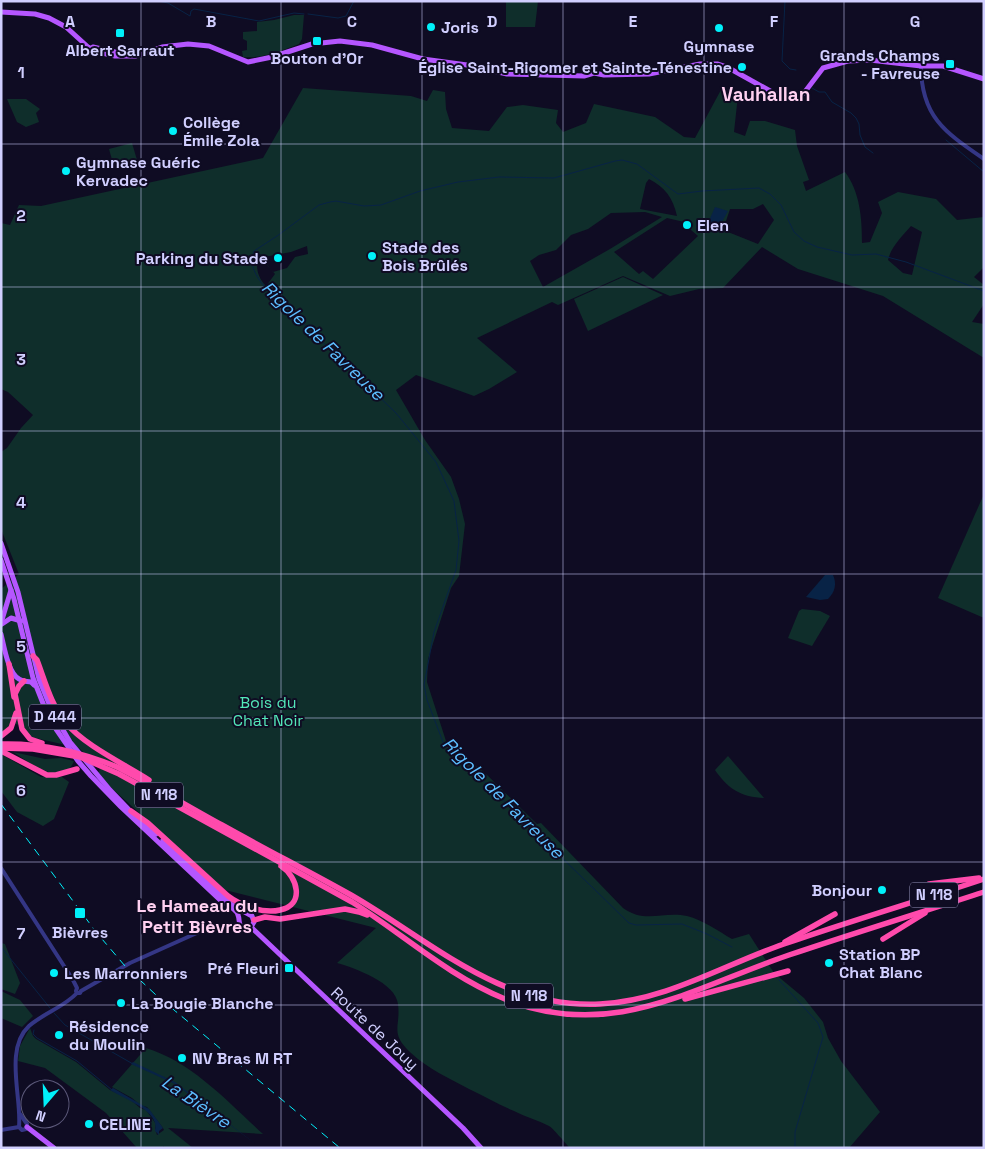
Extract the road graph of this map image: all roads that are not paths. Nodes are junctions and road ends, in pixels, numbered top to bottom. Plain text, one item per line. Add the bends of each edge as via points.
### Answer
1 (1, 13) edge
2 (921, 66) junction
3 (984, 80) edge
4 (984, 160) edge
5 (1, 543) edge
6 (1, 560) edge
7 (11, 589) junction
8 (22, 622) junction
9 (1, 624) edge
10 (1, 634) edge
11 (33, 656) junction
12 (9, 664) junction
13 (24, 681) junction
14 (36, 688) junction
15 (1, 736) edge
16 (1, 744) edge
17 (47, 747) junction
18 (1, 750) edge
19 (64, 752) junction
20 (77, 769) joint
21 (91, 776) junction
22 (161, 791) junction
23 (131, 811) junction
24 (277, 861) junction
25 (1, 868) edge
26 (984, 878) edge
27 (929, 884) dead end
28 (984, 892) edge
29 (928, 910) junction
30 (245, 913) junction
31 (835, 914) dead end
32 (239, 917) junction
33 (376, 917) junction
34 (254, 920) junction
35 (239, 925) junction
36 (251, 927) junction
37 (883, 939) dead end
38 (782, 944) junction
39 (788, 972) dead end
40 (79, 991) junction
41 (671, 1000) junction
42 (20, 1114) edge
43 (20, 1126) edge
44 (28, 1129) edge
45 (1, 1130) edge
46 (54, 1148) edge
47 (481, 1148) edge

1 - 2 main road via 35,14 49,18 66,27 81,41 126,53 178,44 198,45 214,48 246,62 312,44 340,41 518,75 649,74 700,64 718,64 790,98 804,93 823,68 838,63 870,60
2 - 3 main road via 943,66
2 - 4 street via 927,101 938,122
5 - 8 main road, D 444 via 18,592
6 - 7 main road, D 444
7 - 8 main road, D 444
7 - 9 main road
8 - 9 main road via 11,618
8 - 11 main road, D 444
8 - 14 main road, D 444
10 - 12 main road
11 - 22 highway via 55,707 72,729
11 - 23 main road, D 444 via 42,688 59,724 103,782
12 - 13 main road via 14,675
12 - 15 highway via 16,712 11,728
13 - 14 main road via 31,682
13 - 17 highway via 16,694 22,729 30,739
14 - 21 main road, D 444 via 56,729
16 - 17 highway, N 118
17 - 19 highway, N 118
18 - 19 highway, N 118
18 - 20 highway via 47,775 56,776
19 - 22 highway, N 118 via 90,756
19 - 24 highway, N 118 via 132,780
20 - 21 main road
21 - 32 main road, D 444
22 - 38 highway, N 118 via 351,895 474,972 535,998 586,1004 629,1001 685,984
23 - 24 highway via 228,896 244,905 276,911 292,902 297,886
23 - 30 main road via 225,899
24 - 33 highway, N 118
25 - 40 street
26 - 27 highway
26 - 38 highway, N 118
28 - 29 highway, N 118
29 - 37 highway
29 - 41 highway, N 118 via 786,956
30 - 32 main road
30 - 34 main road
31 - 38 highway
32 - 35 main road
33 - 34 highway via 345,909
33 - 41 highway, N 118 via 467,980 526,1006 570,1014 608,1014
34 - 36 main road
35 - 36 main road
35 - 40 street via 199,932 130,963
36 - 47 main road, Route de Jouy
39 - 41 highway
40 - 42 street via 22,1035 16,1056
43 - 45 street
44 - 46 main road

